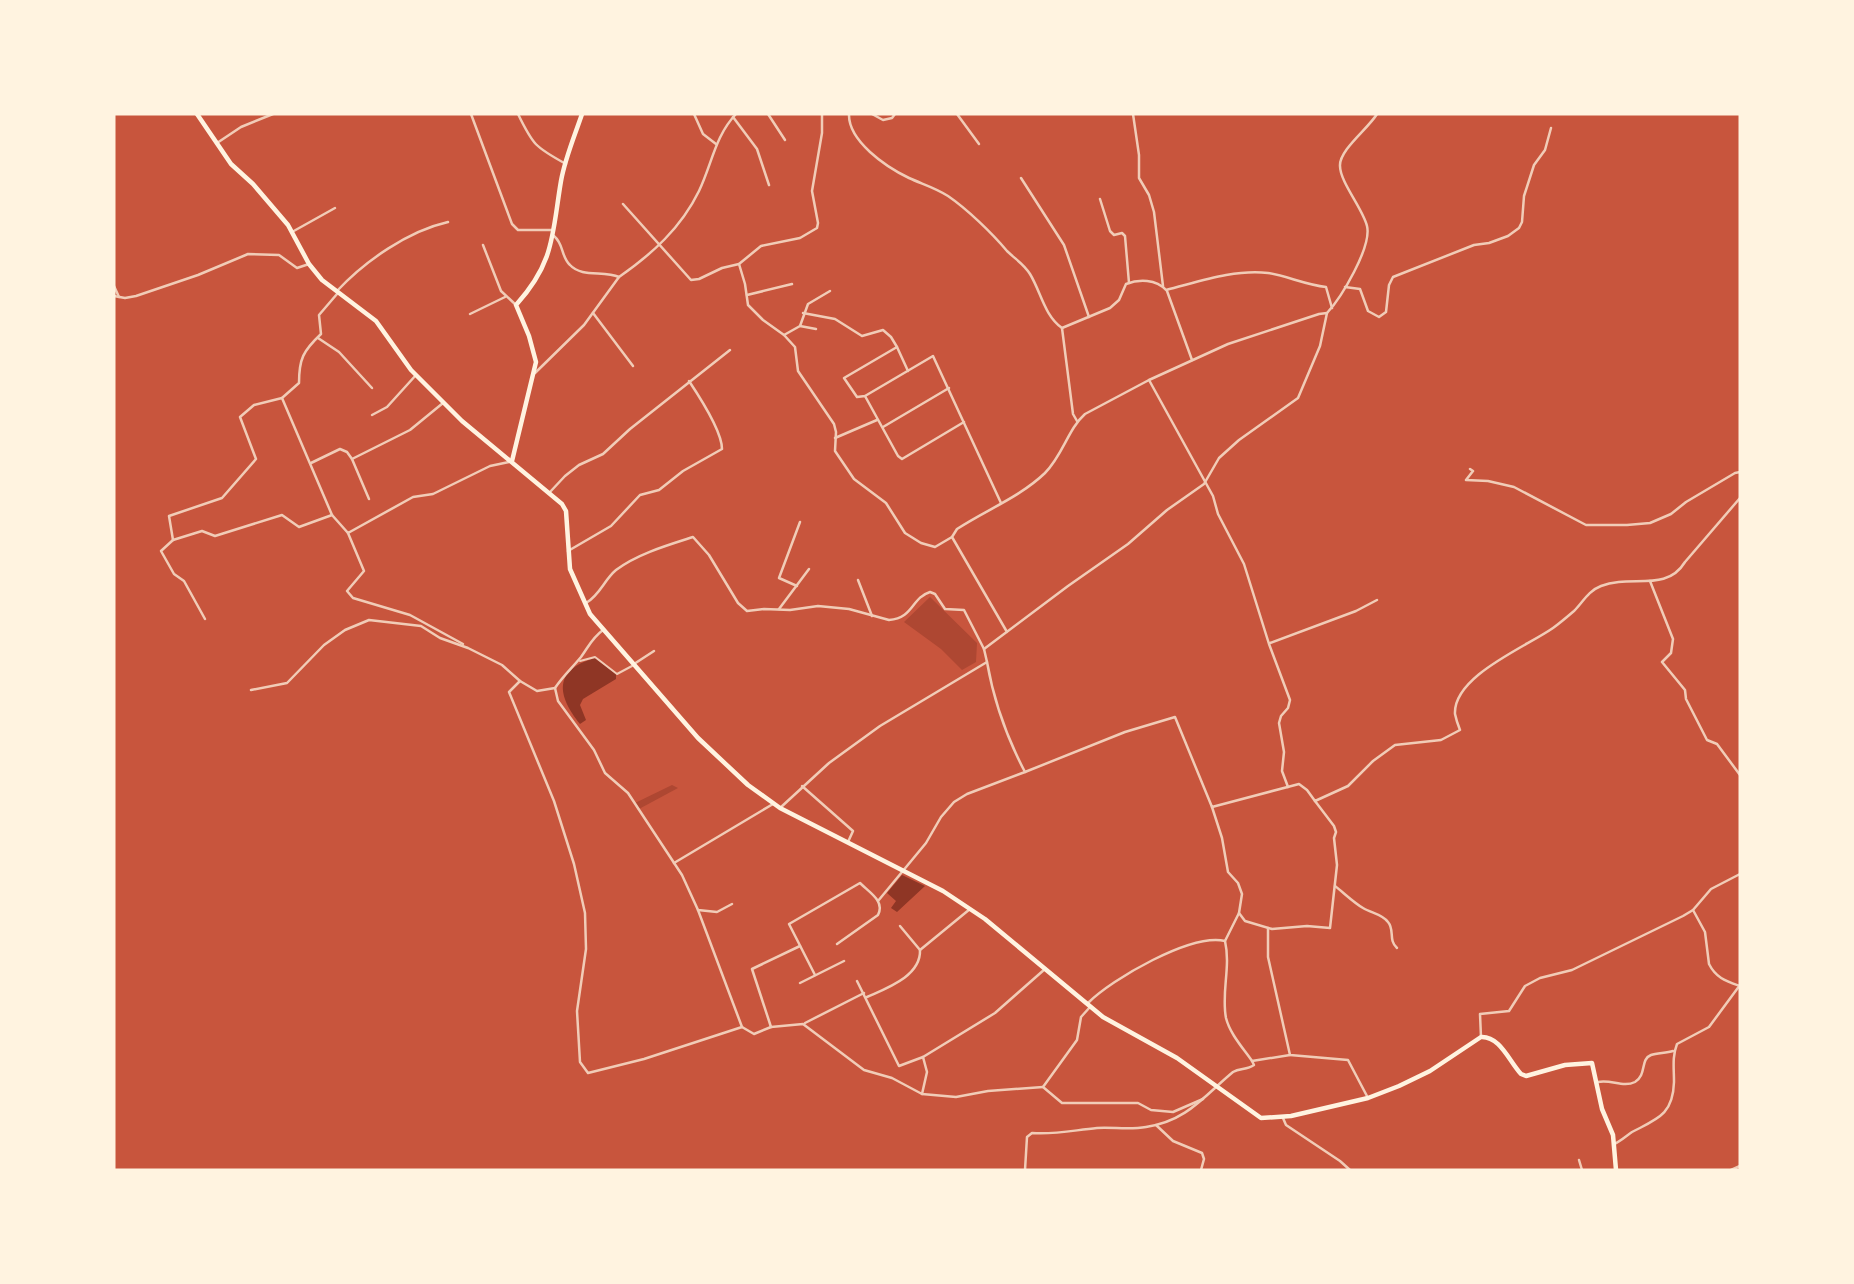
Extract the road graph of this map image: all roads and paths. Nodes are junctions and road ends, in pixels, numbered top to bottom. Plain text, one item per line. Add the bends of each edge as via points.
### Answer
1 (197, 114) edge
2 (273, 114) edge
3 (471, 114) edge
4 (518, 114) edge
5 (582, 114) edge
6 (694, 114) edge
7 (768, 114) edge
8 (822, 114) edge
9 (849, 114) edge
10 (872, 114) edge
11 (895, 114) edge
12 (957, 114) edge
13 (1133, 114) edge
14 (1377, 114) edge
15 (735, 115) edge
16 (1551, 128) dead end
17 (785, 140) dead end
18 (217, 143) junction
19 (979, 144) dead end
20 (716, 145) junction
21 (566, 164) junction
22 (1021, 178) dead end
23 (769, 185) dead end
24 (1100, 199) dead end
25 (623, 204) dead end
26 (335, 208) dead end
27 (448, 222) dead end
28 (292, 232) junction
29 (554, 233) junction
30 (483, 245) dead end
31 (660, 246) junction
32 (309, 264) junction
33 (739, 264) junction
34 (619, 277) junction
35 (1129, 283) junction
36 (792, 284) dead end
37 (114, 286) edge
38 (1345, 287) junction
39 (1165, 288) junction
40 (830, 291) dead end
41 (338, 292) junction
42 (747, 295) junction
43 (114, 296) edge
44 (119, 297) junction
45 (505, 297) junction
46 (516, 305) junction
47 (1332, 308) junction
48 (593, 313) junction
49 (803, 313) junction
50 (1327, 313) junction
51 (470, 314) dead end
52 (1089, 317) junction
53 (800, 326) junction
54 (1062, 328) junction
55 (816, 329) dead end
56 (784, 335) junction
57 (318, 338) junction
58 (897, 347) junction
59 (730, 349) dead end
60 (1192, 360) junction
61 (633, 366) dead end
62 (908, 371) junction
63 (416, 375) junction
64 (531, 378) junction
65 (1149, 380) junction
66 (690, 381) junction
67 (372, 388) dead end
68 (950, 388) junction
69 (865, 396) junction
70 (282, 398) junction
71 (443, 402) junction
72 (372, 415) dead end
73 (878, 419) junction
74 (1077, 421) junction
75 (964, 422) junction
76 (883, 427) junction
77 (835, 438) junction
78 (352, 459) junction
79 (512, 461) junction
80 (311, 463) junction
81 (1470, 469) dead end
82 (1740, 472) edge
83 (1205, 484) junction
84 (550, 492) junction
85 (1740, 498) edge
86 (369, 499) dead end
87 (1001, 503) junction
88 (332, 515) junction
89 (800, 522) dead end
90 (348, 533) junction
91 (952, 537) junction
92 (173, 540) junction
93 (568, 551) junction
94 (809, 569) dead end
95 (858, 580) dead end
96 (1650, 581) junction
97 (797, 586) junction
98 (1377, 600) dead end
99 (585, 604) junction
100 (779, 609) junction
101 (872, 615) junction
102 (205, 619) dead end
103 (603, 630) junction
104 (1007, 632) junction
105 (1269, 644) junction
106 (468, 648) junction
107 (984, 649) junction
108 (654, 651) dead end
109 (576, 662) junction
110 (987, 662) junction
111 (633, 665) junction
112 (520, 681) junction
113 (555, 688) junction
114 (251, 690) dead end
115 (1025, 772) junction
116 (1740, 775) edge
117 (802, 786) junction
118 (1288, 787) junction
119 (1315, 801) junction
120 (774, 804) junction
121 (1212, 807) junction
122 (780, 808) junction
123 (848, 842) junction
124 (674, 863) junction
125 (904, 871) junction
126 (1740, 874) edge
127 (1335, 886) junction
128 (878, 901) junction
129 (732, 904) dead end
130 (970, 909) junction
131 (698, 910) junction
132 (1693, 910) junction
133 (1239, 913) junction
134 (900, 926) dead end
135 (1268, 928) junction
136 (1225, 941) junction
137 (837, 944) dead end
138 (800, 946) junction
139 (1396, 948) dead end
140 (920, 950) junction
141 (844, 961) dead end
142 (1045, 969) junction
143 (815, 975) junction
144 (857, 981) dead end
145 (800, 983) dead end
146 (1740, 985) edge
147 (865, 995) junction
148 (1088, 1006) junction
149 (803, 1024) junction
150 (742, 1027) junction
151 (771, 1027) junction
152 (1480, 1037) junction
153 (1674, 1051) junction
154 (1290, 1055) junction
155 (923, 1057) junction
156 (1252, 1061) junction
157 (1594, 1083) junction
158 (1217, 1086) junction
159 (1043, 1087) junction
160 (922, 1094) junction
161 (1206, 1098) junction
162 (1368, 1098) junction
163 (1283, 1118) junction
164 (1156, 1125) junction
165 (1614, 1144) junction
166 (1579, 1160) dead end
167 (1740, 1166) edge
168 (1025, 1170) edge
169 (1201, 1170) edge
170 (1350, 1170) edge
171 (1582, 1170) edge
172 (1616, 1170) edge
173 (1731, 1170) edge

1 - 18 main road
2 - 18 street
3 - 29 street via 513,225 518,230
4 - 21 street via 531,141
5 - 21 main road
6 - 20 street via 703,134
7 - 17 street
8 - 33 street via 812,191 817,228 800,238 761,246
9 - 54 street via 855,133 879,159 948,196 1000,241 1030,274 1037,293
10 - 11 street via 883,120
12 - 19 street
13 - 39 street via 1139,178 1154,212
14 - 38 street via 1343,152 1340,167 1367,225 1367,241
15 - 20 street
15 - 23 street via 757,149
16 - 38 street via 1524,196 1519,228 1393,277 1386,312 1379,317 1368,312 1360,289
18 - 28 main road
20 - 31 street via 698,193
21 - 29 main road
22 - 52 street via 1064,246
24 - 35 street via 1110,232 1125,236
25 - 31 street
26 - 28 street
27 - 41 street via 407,237 350,277
28 - 32 main road
29 - 34 street via 573,268
29 - 46 main road via 538,276
30 - 45 street
31 - 33 street via 691,280
31 - 34 street
32 - 41 main road
32 - 44 street via 297,268 279,255 248,254 136,296
33 - 42 street
34 - 48 street
35 - 39 street via 1152,282
35 - 52 street via 1119,300
36 - 42 street
37 - 44 street
38 - 47 street
39 - 47 street via 1220,276 1267,273 1326,287
39 - 60 street
40 - 49 street via 812,300
41 - 57 street via 320,316
41 - 63 main road via 376,321
42 - 56 street via 751,310
43 - 44 street
45 - 46 street
45 - 51 street
46 - 64 main road via 536,362
47 - 50 street
48 - 61 street
48 - 64 street
49 - 53 street
49 - 58 street via 835,319 862,336 883,330
50 - 60 street
50 - 83 street via 1320,346 1298,398 1219,458
52 - 54 street
53 - 55 street
53 - 56 street
54 - 74 street
56 - 77 street via 795,347 796,365 806,387 834,424
57 - 67 street via 340,352
57 - 70 street via 299,362 299,383
58 - 62 street
58 - 69 street via 844,377 857,397
59 - 66 street
60 - 65 street
62 - 68 street via 933,356
62 - 69 street
63 - 71 main road
63 - 72 street via 387,407
64 - 79 main road
65 - 74 street
65 - 83 street
66 - 84 street
66 - 93 street via 717,429 722,449 659,491 640,495 611,526
68 - 75 street
68 - 76 street
69 - 73 street
70 - 80 street
70 - 92 street via 254,405 240,417 256,459 222,498 169,516
71 - 78 street via 410,430
71 - 79 main road
73 - 76 street
73 - 77 street
74 - 87 street via 1061,455 1045,473
75 - 76 street via 902,459
75 - 87 street
77 - 91 street via 835,451 854,479 886,503 905,533 935,547
78 - 80 street via 340,449
78 - 86 street
79 - 84 main road
79 - 90 street via 490,466 433,494 413,497
80 - 88 street
81 - 82 street via 1473,471 1466,480 1514,487 1586,525 1650,523
83 - 104 street
83 - 105 street via 1244,564
84 - 93 main road via 566,511
85 - 96 street via 1678,574
87 - 91 street via 957,529
88 - 90 street
88 - 92 street via 299,527 282,515 215,536 202,531
89 - 97 street via 779,578
90 - 106 street via 364,571 347,591 353,598 410,615
91 - 104 street
92 - 102 street via 161,551
93 - 99 main road via 570,569
94 - 97 street
95 - 101 street
96 - 116 street via 1672,639 1671,653 1662,662 1685,690 1685,699 1707,740 1717,744
96 - 119 street via 1621,581 1594,589 1552,628 1479,673 1461,694 1455,713 1460,730 1441,740 1395,745 1348,786
97 - 100 street
98 - 105 street
99 - 100 street via 621,567 693,537 743,609
99 - 103 main road
100 - 101 street via 818,606
101 - 107 street via 902,618 930,592 945,609 964,610
103 - 109 street
103 - 111 main road
104 - 107 street
105 - 118 street via 1290,700 1279,723 1282,771
106 - 112 street via 502,665
106 - 114 street via 421,626 369,620 324,645 287,683
107 - 110 street
108 - 111 street
109 - 111 street via 595,657 617,674
109 - 113 street
110 - 115 street via 992,693
110 - 117 street via 880,726
111 - 120 main road via 698,738
112 - 113 street via 537,691
112 - 150 street via 509,692 554,801 585,913 586,949 577,1011 580,1062 588,1073
113 - 124 street via 558,701 605,773 628,793
115 - 121 street via 1175,717
115 - 125 street via 954,802
117 - 122 street
117 - 123 street via 853,831
118 - 119 street via 1299,784
118 - 121 street
119 - 127 street via 1334,826
120 - 122 main road
120 - 124 street
121 - 133 street via 1225,861 1242,894
122 - 123 main road
123 - 125 main road
124 - 131 street
125 - 128 street
125 - 130 main road
126 - 132 street via 1711,889
127 - 135 street via 1330,928
127 - 139 street via 1388,922
128 - 137 street via 878,915
128 - 138 street via 860,883 789,924
129 - 131 street via 717,912
130 - 140 street
130 - 142 main road
131 - 150 street
132 - 146 street via 1705,932 1711,969 1717,977
132 - 152 street via 1572,970 1525,986 1509,1011 1480,1014
133 - 135 street via 1245,921
133 - 136 street
134 - 140 street
135 - 154 street via 1268,957
136 - 148 street via 1210,939 1148,962 1098,993
136 - 156 street via 1226,1018
138 - 143 street
138 - 151 street via 752,969
140 - 147 street via 920,959 905,978
141 - 143 street
142 - 148 main road
142 - 155 street via 995,1013
143 - 145 street
144 - 147 street
146 - 153 street via 1709,1027 1683,1040
147 - 149 street
147 - 155 street via 898,1066
148 - 158 main road
148 - 159 street via 1077,1040
149 - 151 street
149 - 160 street via 864,1070
150 - 151 street via 754,1034
152 - 157 main road via 1495,1041 1521,1074 1530,1076 1590,1062
152 - 162 main road via 1430,1071
153 - 157 street via 1649,1055 1644,1073 1634,1082
153 - 165 street via 1674,1083 1666,1110 1658,1120
154 - 156 street
154 - 162 street via 1348,1060
155 - 160 street via 927,1072
156 - 158 street via 1254,1065 1247,1070 1237,1069
157 - 165 main road
158 - 161 street
158 - 163 main road via 1261,1118
159 - 160 street via 956,1097
159 - 161 street via 1062,1103 1138,1103 1162,1112
161 - 164 street via 1189,1112
162 - 163 main road
163 - 170 street via 1286,1125
164 - 168 street via 1031,1133
164 - 169 street via 1173,1142 1202,1153
165 - 172 main road
166 - 171 street
167 - 173 street

